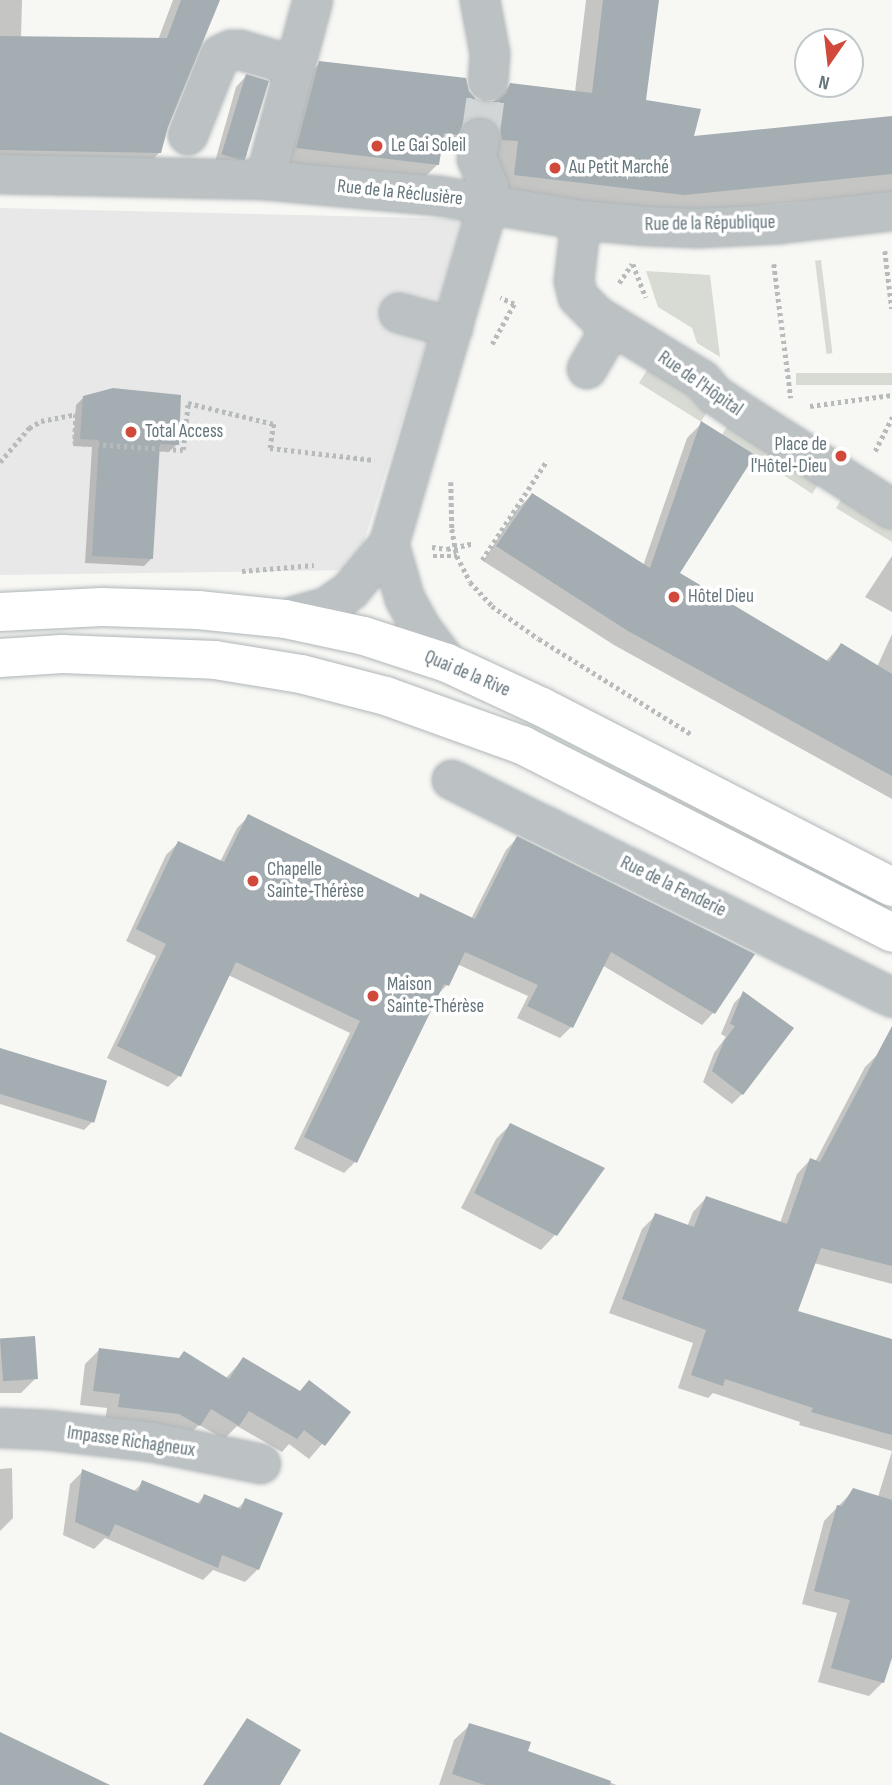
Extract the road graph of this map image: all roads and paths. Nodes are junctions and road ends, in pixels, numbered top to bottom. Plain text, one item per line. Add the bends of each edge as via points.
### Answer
1 (313, 0) edge
2 (480, 0) edge
3 (295, 66) junction
4 (488, 81) tunnel mouth
5 (188, 135) dead end
6 (480, 138) tunnel mouth
7 (0, 174) edge
8 (265, 180) junction
9 (486, 202) junction
10 (581, 220) junction
11 (888, 229) edge
12 (774, 260) dead end
13 (892, 309) edge
14 (407, 316) dead end
15 (612, 326) junction
16 (453, 328) junction
17 (587, 369) dead end
18 (892, 396) edge
19 (793, 409) junction
20 (799, 449) junction
21 (377, 461) dead end
22 (0, 462) edge
23 (546, 462) dead end
24 (892, 509) edge
25 (391, 541) junction
26 (471, 544) dead end
27 (482, 560) dead end
28 (325, 561) dead end
29 (317, 569) dead end
30 (0, 612) edge
31 (285, 619) junction
32 (0, 658) edge
33 (447, 663) junction
34 (693, 735) dead end
35 (452, 780) dead end
36 (892, 887) edge
37 (892, 933) edge
38 (892, 997) edge
39 (0, 1428) edge
40 (261, 1464) dead end

1 - 3 street
2 - 4 street via 490,54
3 - 5 street via 240,50 220,55
3 - 8 street
6 - 9 street via 477,159 489,187
7 - 8 street, Rue de la Réclusière
8 - 9 street, Rue de la Réclusière
9 - 10 street, Rue de la République
9 - 16 street, Rue de la Réclusière
10 - 11 street, Rue de la République via 698,228 779,224
10 - 15 street, Rue de l'Hôpital via 575,273 578,297
11 - 13 path
12 - 19 path
14 - 16 street
15 - 17 street
15 - 20 street, Rue de l'Hôpital via 702,380 715,395
16 - 25 street, Rue de la Réclusière
18 - 19 path
19 - 20 path
20 - 24 street, Rue de l'Hôpital
21 - 22 path via 270,448 274,424 188,403 183,450 75,443 76,414 29,428
23 - 27 path
25 - 26 path via 438,549
25 - 31 street via 350,591 311,614
25 - 33 street via 405,599
25 - 34 path via 436,556 457,556 470,582 492,606 602,681
28 - 29 path via 295,569 231,573 291,574
30 - 31 main road, Quai de la Rive via 102,607
31 - 33 main road, Quai de la Rive via 364,636
32 - 37 main road via 74,654 215,660 300,674 386,696 522,745
33 - 36 main road, Quai de la Rive
35 - 38 street, Rue de la Fenderie
39 - 40 street, Impasse Richagneux via 152,1442

